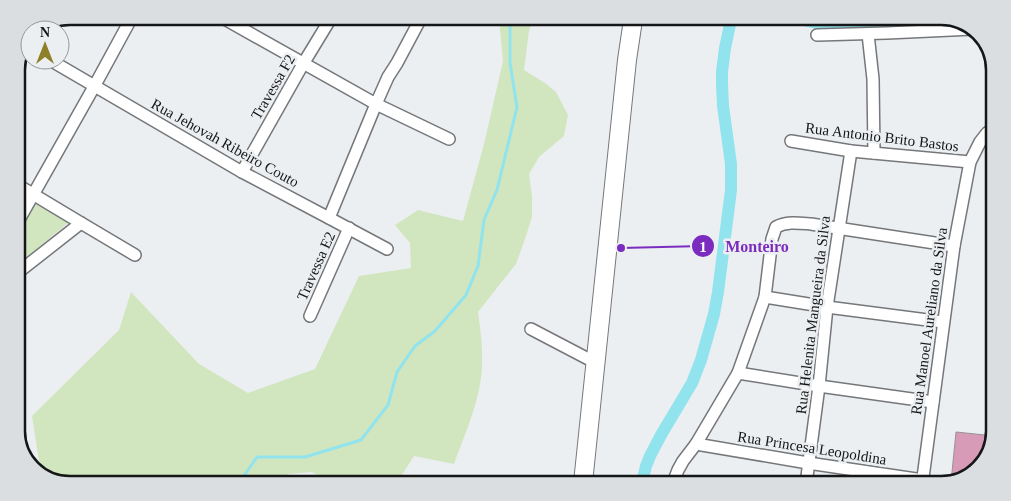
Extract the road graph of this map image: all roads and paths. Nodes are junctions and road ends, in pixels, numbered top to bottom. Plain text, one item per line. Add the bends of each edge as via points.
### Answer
1 (128, 25) edge
2 (235, 25) edge
3 (327, 25) edge
4 (417, 25) edge
5 (632, 25) edge
6 (960, 30) edge
7 (868, 34) junction
8 (817, 35) dead end
9 (303, 64) junction
10 (67, 70) edge
11 (95, 86) junction
12 (376, 104) junction
13 (986, 134) edge
14 (449, 139) dead end
15 (792, 141) dead end
16 (851, 151) junction
17 (874, 153) junction
18 (970, 162) junction
19 (242, 172) junction
20 (25, 189) edge
21 (34, 194) junction
22 (25, 210) edge
23 (330, 218) junction
24 (81, 223) junction
25 (349, 228) junction
26 (839, 229) junction
27 (954, 246) junction
28 (387, 249) dead end
29 (135, 255) dead end
30 (25, 267) edge
31 (765, 297) junction
32 (826, 307) junction
33 (310, 316) dead end
34 (943, 322) junction
35 (531, 329) dead end
36 (596, 364) junction
37 (738, 373) junction
38 (820, 386) junction
39 (933, 402) junction
40 (696, 444) junction
41 (808, 464) junction
42 (584, 476) edge
43 (676, 476) edge
44 (807, 476) edge
45 (884, 476) edge
46 (923, 476) edge

1 - 11 street
2 - 9 street
3 - 9 street, Travessa F2
4 - 12 street
5 - 36 main road
6 - 7 street
7 - 8 street
7 - 17 street via 873,79
9 - 12 street
9 - 19 street, Travessa F2
10 - 11 street, Rua Jehovah Ribeiro Couto
11 - 19 street, Rua Jehovah Ribeiro Couto
11 - 21 street
12 - 14 street
12 - 23 street
13 - 18 street, Rua Manoel Aureliano da Silva
15 - 16 street, Rua Antonio Brito Bastos
16 - 17 street, Rua Antonio Brito Bastos
16 - 26 street, Rua Helenita Mangueira da Silva
17 - 18 street, Rua Antonio Brito Bastos
18 - 27 street, Rua Manoel Aureliano da Silva
19 - 23 street, Rua Jehovah Ribeiro Couto
20 - 21 street
21 - 22 street
21 - 24 street
23 - 25 street, Rua Jehovah Ribeiro Couto
24 - 29 street
24 - 30 street
25 - 28 street, Rua Jehovah Ribeiro Couto
25 - 33 street, Travessa E2
26 - 27 street
26 - 31 street via 797,222 776,227
26 - 32 street, Rua Helenita Mangueira da Silva
27 - 34 street, Rua Manoel Aureliano da Silva
31 - 32 street
31 - 37 street
32 - 34 street
32 - 38 street, Rua Helenita Mangueira da Silva
34 - 39 street, Rua Manoel Aureliano da Silva
35 - 36 street
36 - 42 main road
37 - 38 street
37 - 40 street
38 - 39 street
38 - 41 street, Rua Helenita Mangueira da Silva
39 - 46 street, Rua Manoel Aureliano da Silva
40 - 41 street, Rua Princesa Leopoldina
40 - 43 street
41 - 44 street, Rua Helenita Mangueira da Silva
41 - 45 street, Rua Princesa Leopoldina

